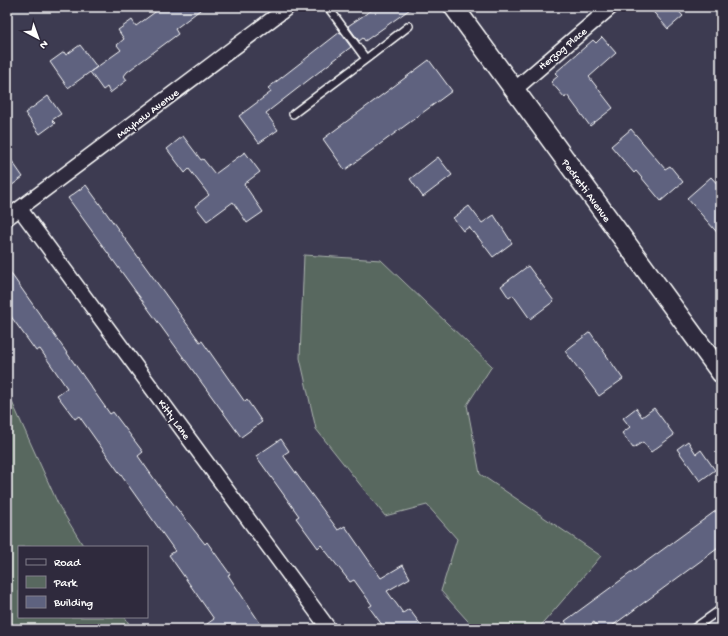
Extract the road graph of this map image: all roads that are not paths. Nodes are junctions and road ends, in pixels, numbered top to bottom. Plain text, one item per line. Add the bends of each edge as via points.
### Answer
1 (288, 7) edge
2 (328, 7) edge
3 (454, 7) edge
4 (611, 7) edge
5 (409, 26) dead end
6 (366, 59) junction
7 (514, 90) junction
8 (292, 114) dead end
9 (20, 209) junction
10 (7, 218) edge
11 (721, 373) edge
12 (721, 609) edge
13 (329, 629) edge
14 (693, 629) edge

1 - 9 street, Mayhew Avenue
2 - 6 lane
3 - 7 street, Pedretti Avenue
4 - 7 street, Herzog Place
5 - 6 lane
6 - 8 lane
7 - 11 street, Pedretti Avenue
9 - 10 street, Mayhew Avenue
9 - 13 street, Kitty Lane
12 - 14 lane

